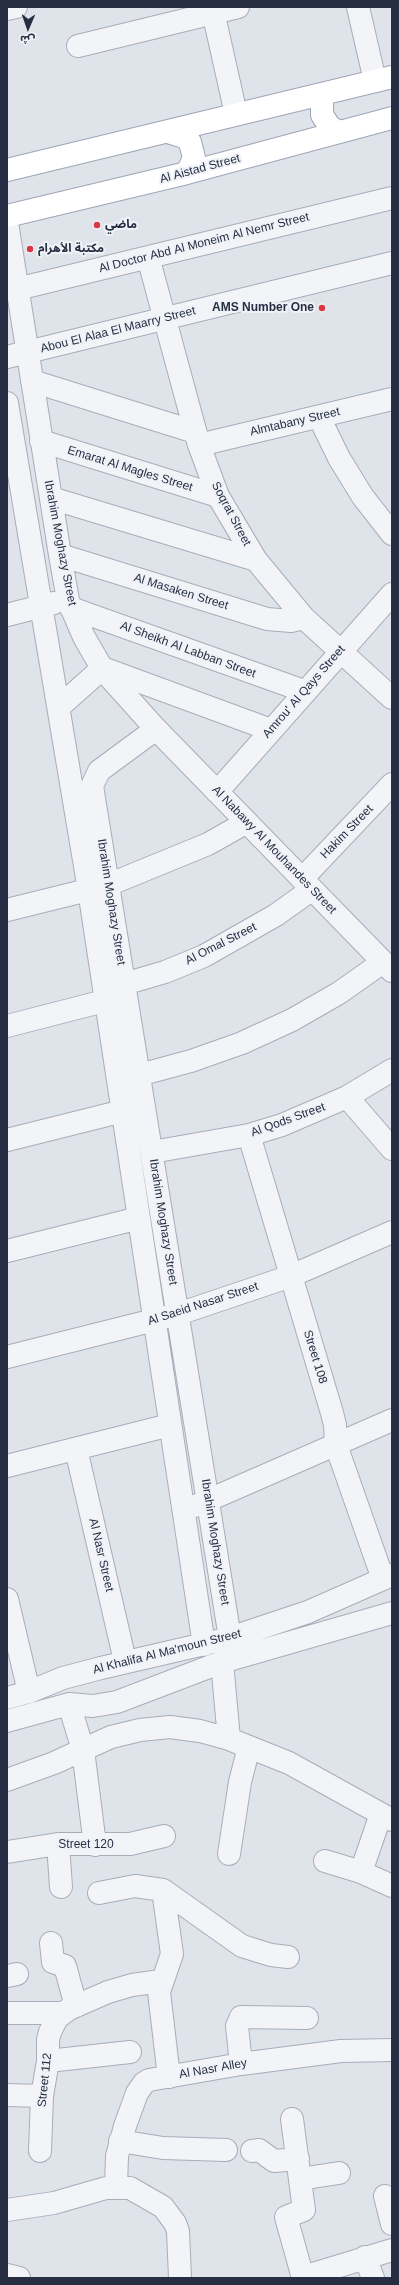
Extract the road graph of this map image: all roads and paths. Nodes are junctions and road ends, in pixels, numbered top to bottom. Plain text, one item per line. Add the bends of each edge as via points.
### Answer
1 (16, 7) edge
2 (238, 7) edge
3 (358, 7) edge
4 (7, 9) edge
5 (212, 10) edge
6 (78, 46) dead end
7 (384, 79) edge
8 (325, 94) junction
9 (236, 114) junction
10 (392, 118) edge
11 (338, 131) junction
12 (168, 132) junction
13 (7, 170) edge
14 (187, 173) junction
15 (392, 198) edge
16 (7, 216) edge
17 (7, 223) edge
18 (148, 257) junction
19 (392, 263) edge
20 (17, 289) junction
21 (165, 319) junction
22 (17, 355) edge
23 (32, 381) junction
24 (392, 400) edge
25 (7, 403) edge
26 (319, 417) junction
27 (197, 439) junction
28 (41, 441) junction
29 (218, 496) junction
30 (51, 498) junction
31 (16, 511) edge
32 (392, 534) edge
33 (60, 555) junction
34 (256, 560) junction
35 (392, 594) edge
36 (70, 604) junction
37 (40, 607) junction
38 (7, 615) edge
39 (304, 618) junction
40 (339, 652) junction
41 (103, 670) junction
42 (304, 691) junction
43 (392, 698) edge
44 (59, 707) junction
45 (156, 729) junction
46 (271, 730) junction
47 (392, 784) edge
48 (217, 792) junction
49 (247, 822) junction
50 (306, 884) junction
51 (98, 888) junction
52 (7, 910) edge
53 (388, 966) edge
54 (118, 993) junction
55 (7, 1026) edge
56 (392, 1070) edge
57 (139, 1075) junction
58 (347, 1097) junction
59 (123, 1110) junction
60 (249, 1135) junction
61 (7, 1140) edge
62 (392, 1149) edge
63 (152, 1152) junction
64 (139, 1218) junction
65 (392, 1232) edge
66 (7, 1251) edge
67 (291, 1276) junction
68 (178, 1314) junction
69 (155, 1320) junction
70 (7, 1357) edge
71 (392, 1420) edge
72 (170, 1425) junction
73 (336, 1445) junction
74 (76, 1449) junction
75 (7, 1466) edge
76 (208, 1500) junction
77 (184, 1511) junction
78 (388, 1577) edge
79 (7, 1599) edge
80 (392, 1613) edge
81 (230, 1638) junction
82 (204, 1645) junction
83 (126, 1662) junction
84 (222, 1662) junction
85 (101, 1668) junction
86 (29, 1692) junction
87 (7, 1698) edge
88 (117, 1702) junction
89 (69, 1704) junction
90 (7, 1721) edge
91 (229, 1739) junction
92 (249, 1747) junction
93 (84, 1750) junction
94 (7, 1780) edge
95 (387, 1817) edge
96 (164, 1836) dead end
97 (58, 1844) junction
98 (95, 1846) junction
99 (7, 1852) edge
100 (229, 1854) dead end
101 (325, 1861) dead end
102 (361, 1872) junction
103 (392, 1886) edge
104 (61, 1887) dead end
105 (163, 1890) junction
106 (99, 1893) dead end
107 (51, 1943) dead end
108 (288, 1957) dead end
109 (161, 1981) junction
110 (69, 2009) junction
111 (7, 2013) edge
112 (307, 2018) dead end
113 (392, 2050) edge
114 (130, 2052) dead end
115 (48, 2061) junction
116 (241, 2064) junction
117 (169, 2077) junction
118 (7, 2096) edge
119 (42, 2096) junction
120 (292, 2119) dead end
121 (120, 2142) junction
122 (226, 2150) dead end
123 (252, 2150) dead end
124 (40, 2151) dead end
125 (299, 2169) junction
126 (339, 2173) dead end
127 (116, 2187) junction
128 (385, 2196) dead end
129 (7, 2210) edge
130 (392, 2224) edge
131 (392, 2250) edge
132 (365, 2257) junction
133 (7, 2275) edge
134 (19, 2278) edge
135 (180, 2278) edge
136 (303, 2278) edge
137 (373, 2278) edge

1 - 4 street
2 - 5 street
3 - 7 street
5 - 6 street
5 - 9 street
7 - 8 main road
8 - 9 main road
8 - 11 main road via 322,100 322,115 330,127
9 - 12 main road
10 - 11 main road, Al Aistad Street
11 - 14 main road, Al Aistad Street
12 - 13 main road
12 - 14 main road via 180,135 190,142 194,158
14 - 16 main road, Al Aistad Street
15 - 18 street, Al Doctor Abd Al Moneim Al Nemr Street
17 - 20 street, Ibrahim Moghazy Street
18 - 20 street, Al Doctor Abd Al Moneim Al Nemr Street
18 - 21 street, Soqrat Street
19 - 21 street, Abou El Alaa El Maarry Street
20 - 22 street, Ibrahim Moghazy Street
21 - 22 street, Abou El Alaa El Maarry Street
21 - 27 street, Soqrat Street
22 - 23 street, Ibrahim Moghazy Street
23 - 27 street
23 - 28 street, Ibrahim Moghazy Street
24 - 26 street, Almtabany Street
25 - 31 street, Ibrahim Moghazy Street
26 - 27 street, Almtabany Street
26 - 32 street via 362,497
27 - 29 street, Soqrat Street
28 - 29 street, Emarat Al Magles Street
28 - 30 street, Ibrahim Moghazy Street
29 - 34 street, Soqrat Street
30 - 33 street, Ibrahim Moghazy Street
30 - 34 street
31 - 37 street, Ibrahim Moghazy Street
33 - 36 street, Ibrahim Moghazy Street
33 - 39 street, Al Masaken Street via 268,619 291,621
34 - 39 street, Soqrat Street
35 - 40 street, Amrou' Al Qays Street
36 - 37 street
36 - 41 street, Ibrahim Moghazy Street via 84,637
36 - 42 street, Al Sheikh Al Labban Street
37 - 38 street
37 - 44 street, Ibrahim Moghazy Street
39 - 40 street, Soqrat Street
40 - 42 street, Amrou' Al Qays Street
40 - 43 street, Soqrat Street
41 - 44 street
41 - 45 street, Ibrahim Moghazy Street
41 - 46 street via 112,671
42 - 46 street, Amrou' Al Qays Street
44 - 51 street, Ibrahim Moghazy Street
45 - 48 street, Al Nabawy Al Mouhandes Street
45 - 51 street, Ibrahim Moghazy Street via 99,770 94,778
46 - 48 street, Amrou' Al Qays Street
47 - 50 street, Hakim Street
48 - 49 street, Al Nabawy Al Mouhandes Street
49 - 50 street, Al Nabawy Al Mouhandes Street
49 - 51 street via 208,844
50 - 53 street, Al Nabawy Al Mouhandes Street
50 - 54 street, Al Omal Street via 276,915 204,956
51 - 52 street
51 - 54 street, Ibrahim Moghazy Street
53 - 57 street via 278,1027 242,1043 192,1061
54 - 55 street, Al Omal Street
54 - 57 street, Ibrahim Moghazy Street
54 - 59 street, Ibrahim Moghazy Street
56 - 58 street, Al Qods Street
57 - 63 street, Ibrahim Moghazy Street
58 - 60 street, Al Qods Street via 282,1125
58 - 62 street
59 - 61 street
59 - 64 street, Ibrahim Moghazy Street
60 - 63 street, Al Qods Street
60 - 67 street, Street 108
63 - 68 street, Ibrahim Moghazy Street
64 - 66 street
64 - 69 street, Ibrahim Moghazy Street
65 - 67 street, Al Saeid Nasar Street
67 - 68 street, Al Saeid Nasar Street
67 - 73 street, Street 108 via 335,1425
68 - 69 street, Al Saeid Nasar Street
68 - 76 street, Ibrahim Moghazy Street
69 - 70 street, Al Saeid Nasar Street
69 - 72 street, Ibrahim Moghazy Street
71 - 73 street
72 - 74 street
72 - 77 street, Ibrahim Moghazy Street
73 - 76 street
73 - 78 street, Street 108
74 - 75 street
74 - 83 street, Al Nasr Street
76 - 77 street
76 - 81 street, Ibrahim Moghazy Street
77 - 82 street, Ibrahim Moghazy Street
78 - 81 street, Al Khalifa Al Ma'moun Street via 308,1612
79 - 86 street
80 - 84 street, Al Khalifa Al Ma'moun Street
81 - 82 street, Al Khalifa Al Ma'moun Street
82 - 83 street, Al Khalifa Al Ma'moun Street
83 - 85 street, Al Khalifa Al Ma'moun Street
84 - 88 street, Al Khalifa Al Ma'moun Street
84 - 91 street
85 - 86 street, Al Khalifa Al Ma'moun Street via 63,1678
85 - 88 street via 96,1679 98,1689 105,1697
86 - 87 street, Al Khalifa Al Ma'moun Street
88 - 89 street, Al Khalifa Al Ma'moun Street via 93,1706
89 - 90 street, Al Khalifa Al Ma'moun Street
89 - 93 street
91 - 92 street
91 - 93 street via 200,1731 170,1727 140,1730 111,1737
92 - 95 street via 289,1763
92 - 100 street via 237,1796
93 - 94 street
93 - 98 street
95 - 102 street
96 - 98 street, Street 120 via 130,1844
97 - 98 street, Street 120
97 - 99 street, Street 120
97 - 104 street
101 - 102 street
102 - 103 street
105 - 106 street via 135,1886
105 - 108 street via 242,1946 271,1955
105 - 109 street via 172,1954
107 - 110 street via 53,1962 65,1966
109 - 110 street via 108,1992
109 - 117 street via 159,1992
110 - 111 street
110 - 115 street, Street 112 via 57,2018 50,2032
112 - 116 street via 241,2017 237,2026
113 - 116 street, Al Nasr Alley via 341,2051
114 - 115 street
115 - 119 street, Street 112
116 - 117 street, Al Nasr Alley
117 - 121 street, Al Nasr Alley via 148,2080 140,2087
118 - 119 street
119 - 124 street, Street 112
120 - 125 street
121 - 122 street via 163,2148
121 - 127 street, Al Nasr Alley via 115,2172
123 - 125 street via 259,2150 274,2161
125 - 126 street
125 - 136 street via 304,2211 286,2217
127 - 129 street via 54,2203
127 - 135 street via 130,2188 154,2201 170,2216 178,2231
128 - 130 street
131 - 132 street
132 - 136 street
132 - 137 street
133 - 134 street

